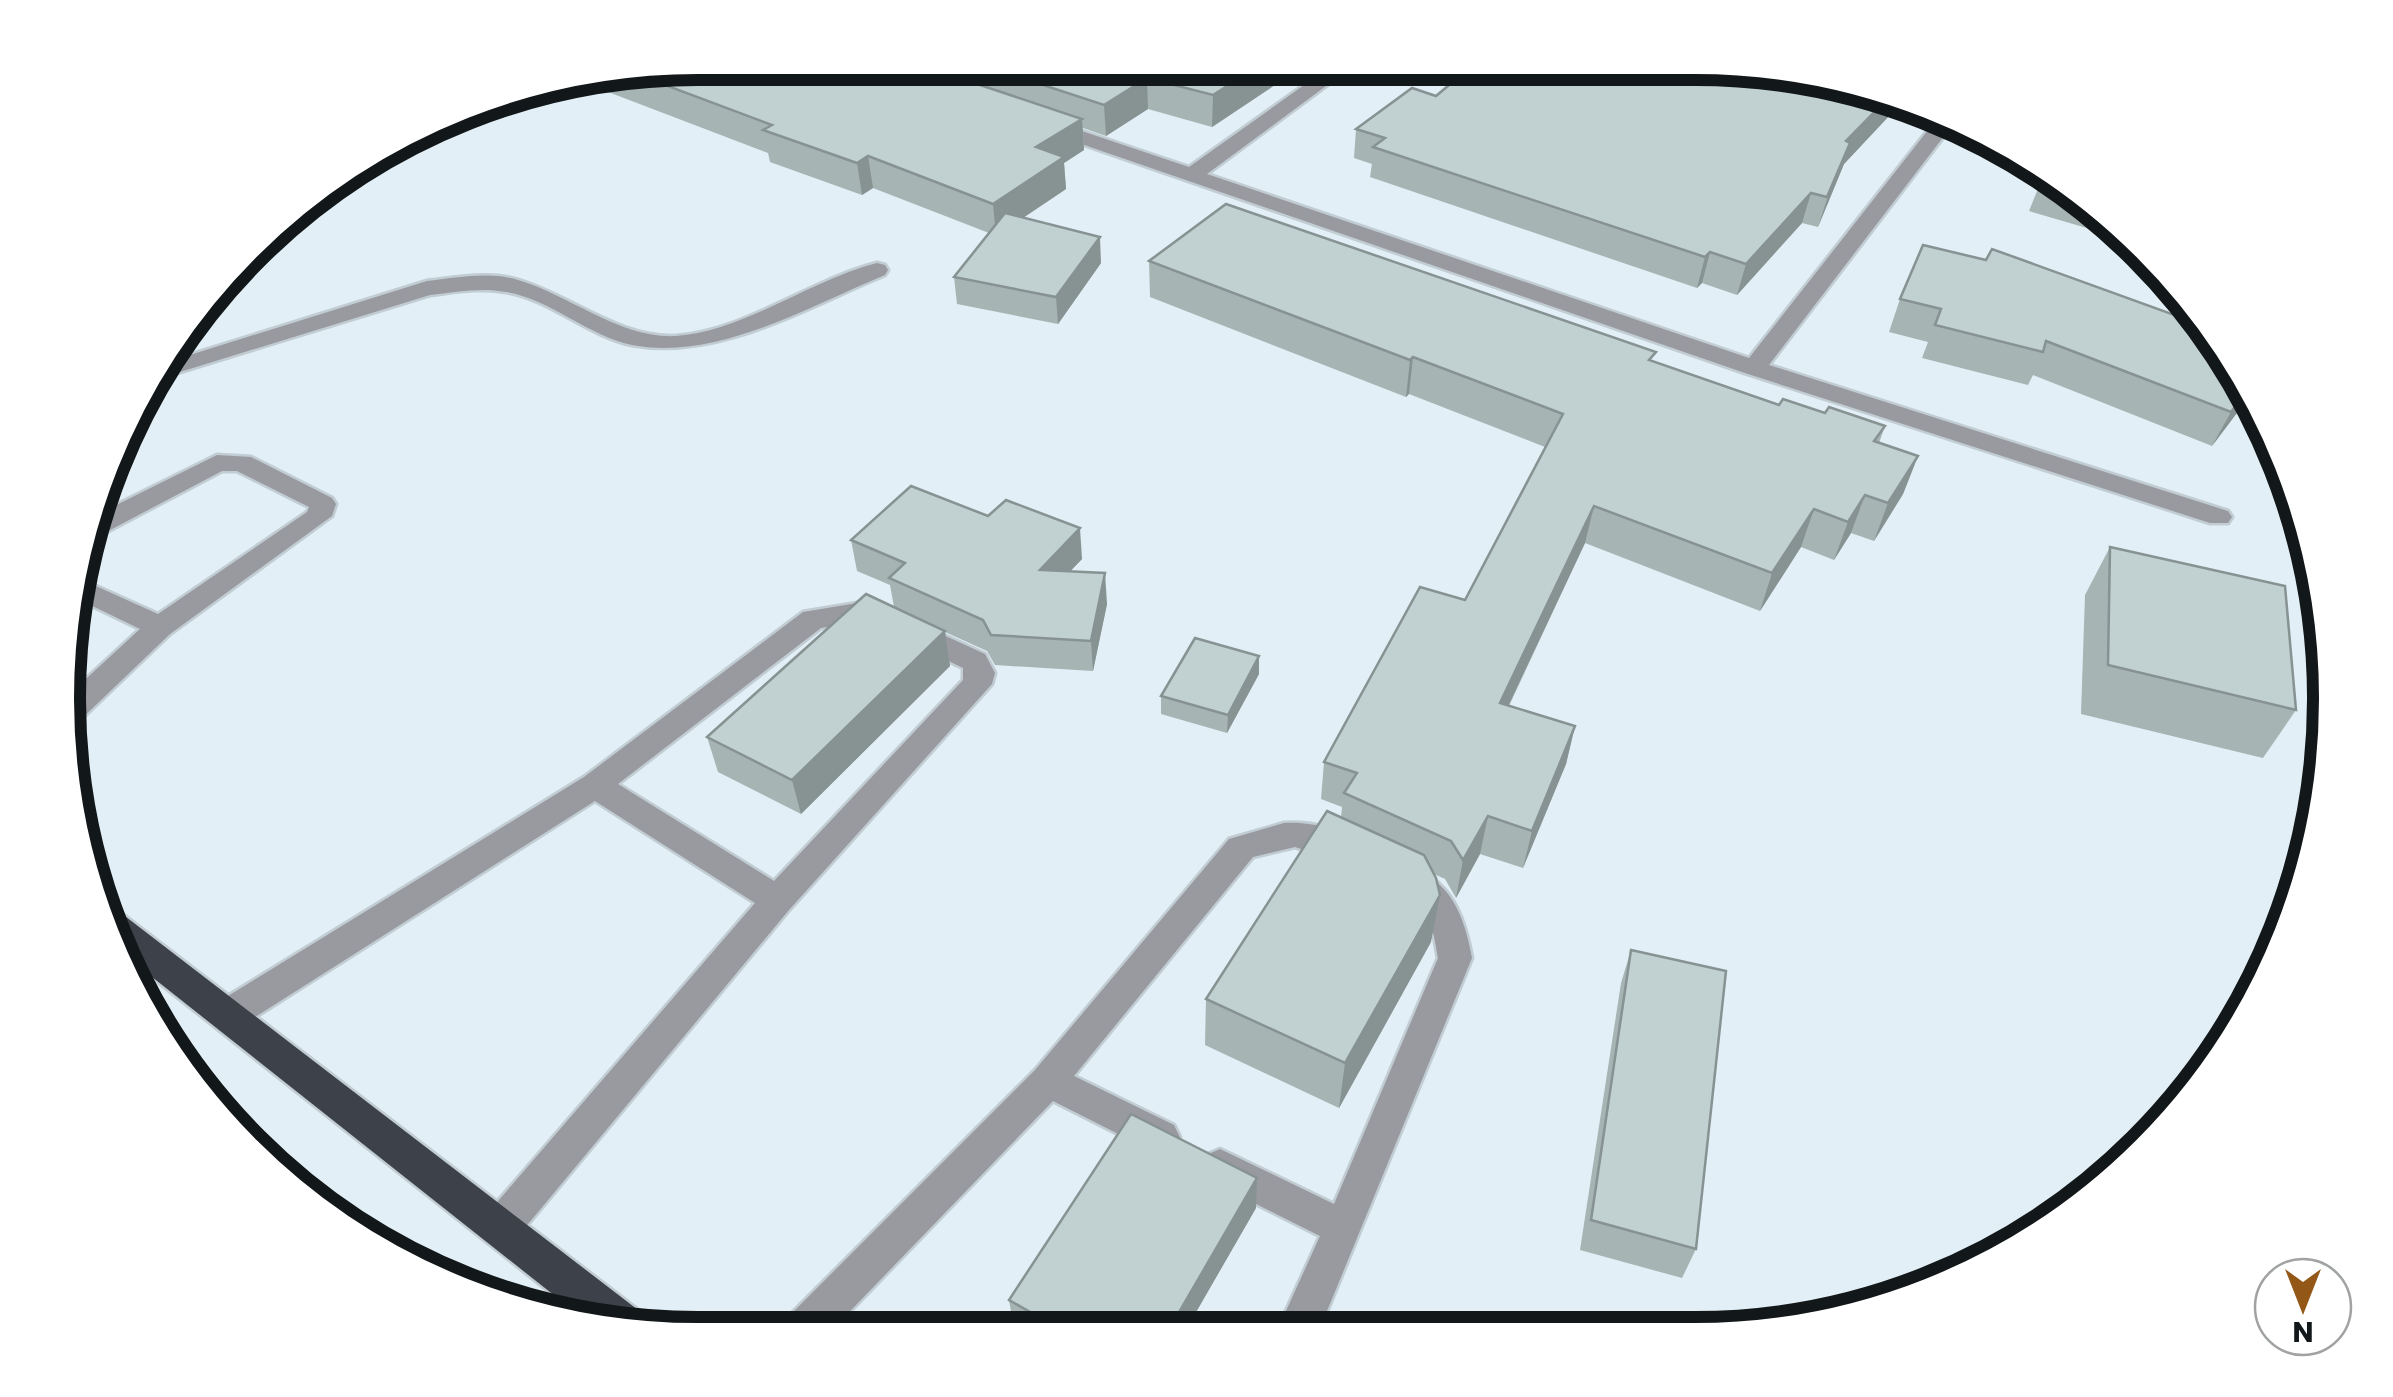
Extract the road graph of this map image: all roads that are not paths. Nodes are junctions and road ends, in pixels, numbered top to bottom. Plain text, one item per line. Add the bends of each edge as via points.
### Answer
1 (1325, 80) edge
2 (1026, 118) edge
3 (1938, 130) edge
4 (1193, 174) junction
5 (877, 270) dead end
6 (177, 367) edge
7 (1754, 368) junction
8 (2218, 517) dead end
9 (106, 521) edge
10 (89, 593) edge
11 (160, 627) junction
12 (80, 702) edge
13 (596, 784) junction
14 (777, 900) junction
15 (128, 938) edge
16 (228, 1015) junction
17 (1048, 1080) junction
18 (500, 1228) junction
19 (1343, 1228) junction
20 (605, 1310) edge
21 (817, 1317) edge
22 (1304, 1317) edge

1 - 4 street
2 - 4 street
3 - 7 street
4 - 7 street
5 - 6 street via 727,331 676,343 632,338 512,285 469,283 426,288
7 - 8 street
9 - 11 street via 218,463 242,462 324,504 318,516
10 - 11 street
11 - 12 street
13 - 14 street
13 - 14 street via 813,619 869,611 975,661 977,684
13 - 16 street
14 - 18 street
15 - 16 highway
16 - 18 highway
17 - 19 street
17 - 19 street via 1241,848 1306,832 1432,890 1449,923 1455,958
17 - 21 street
18 - 20 highway
19 - 22 street

